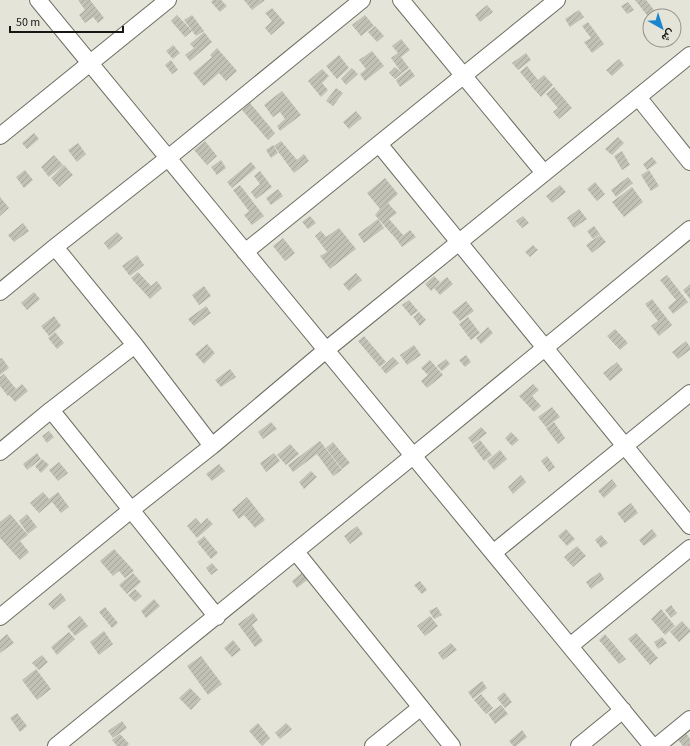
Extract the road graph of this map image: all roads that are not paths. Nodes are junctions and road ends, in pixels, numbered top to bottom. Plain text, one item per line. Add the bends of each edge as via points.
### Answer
1 (38, 0) edge
2 (168, 0) edge
3 (362, 0) edge
4 (401, 0) edge
5 (557, 0) edge
6 (690, 54) edge
7 (90, 63) junction
8 (463, 76) junction
9 (638, 97) junction
10 (0, 136) edge
11 (379, 144) junction
12 (168, 158) junction
13 (690, 162) edge
14 (544, 173) junction
15 (690, 229) edge
16 (459, 242) junction
17 (54, 247) junction
18 (245, 252) junction
19 (0, 292) edge
20 (135, 345) junction
21 (545, 348) junction
22 (326, 350) junction
23 (690, 393) edge
24 (51, 410) junction
25 (212, 446) junction
26 (625, 446) junction
27 (0, 452) edge
28 (413, 456) junction
29 (131, 510) junction
30 (690, 526) edge
31 (690, 548) edge
32 (296, 552) junction
33 (493, 553) junction
34 (0, 616) edge
35 (216, 617) junction
36 (570, 646) junction
37 (420, 708) junction
38 (623, 710) junction
39 (690, 719) edge
40 (56, 746) edge
41 (373, 746) edge
42 (452, 746) edge
43 (579, 746) edge
44 (652, 746) edge
45 (657, 746) edge

1 - 7 street
2 - 7 street
3 - 12 street
4 - 8 street
5 - 8 street
6 - 9 street
7 - 10 street
7 - 12 street
8 - 11 street
8 - 14 street
9 - 13 street
9 - 14 street
11 - 16 street
11 - 18 street
12 - 17 street
12 - 18 street
14 - 16 street
15 - 21 street
16 - 21 street
16 - 22 street
17 - 19 street
17 - 20 street
18 - 22 street
20 - 24 street
20 - 25 street
21 - 26 street
21 - 28 street
22 - 25 street
22 - 28 street
23 - 26 street
24 - 27 street
24 - 29 street
25 - 29 street
26 - 30 street
26 - 33 street
28 - 32 street
28 - 33 street
29 - 34 street
29 - 35 street
31 - 36 street
32 - 35 street
32 - 37 street
33 - 36 street
35 - 40 street
36 - 38 street
37 - 41 street
37 - 42 street
38 - 43 street
38 - 44 street
39 - 45 street

